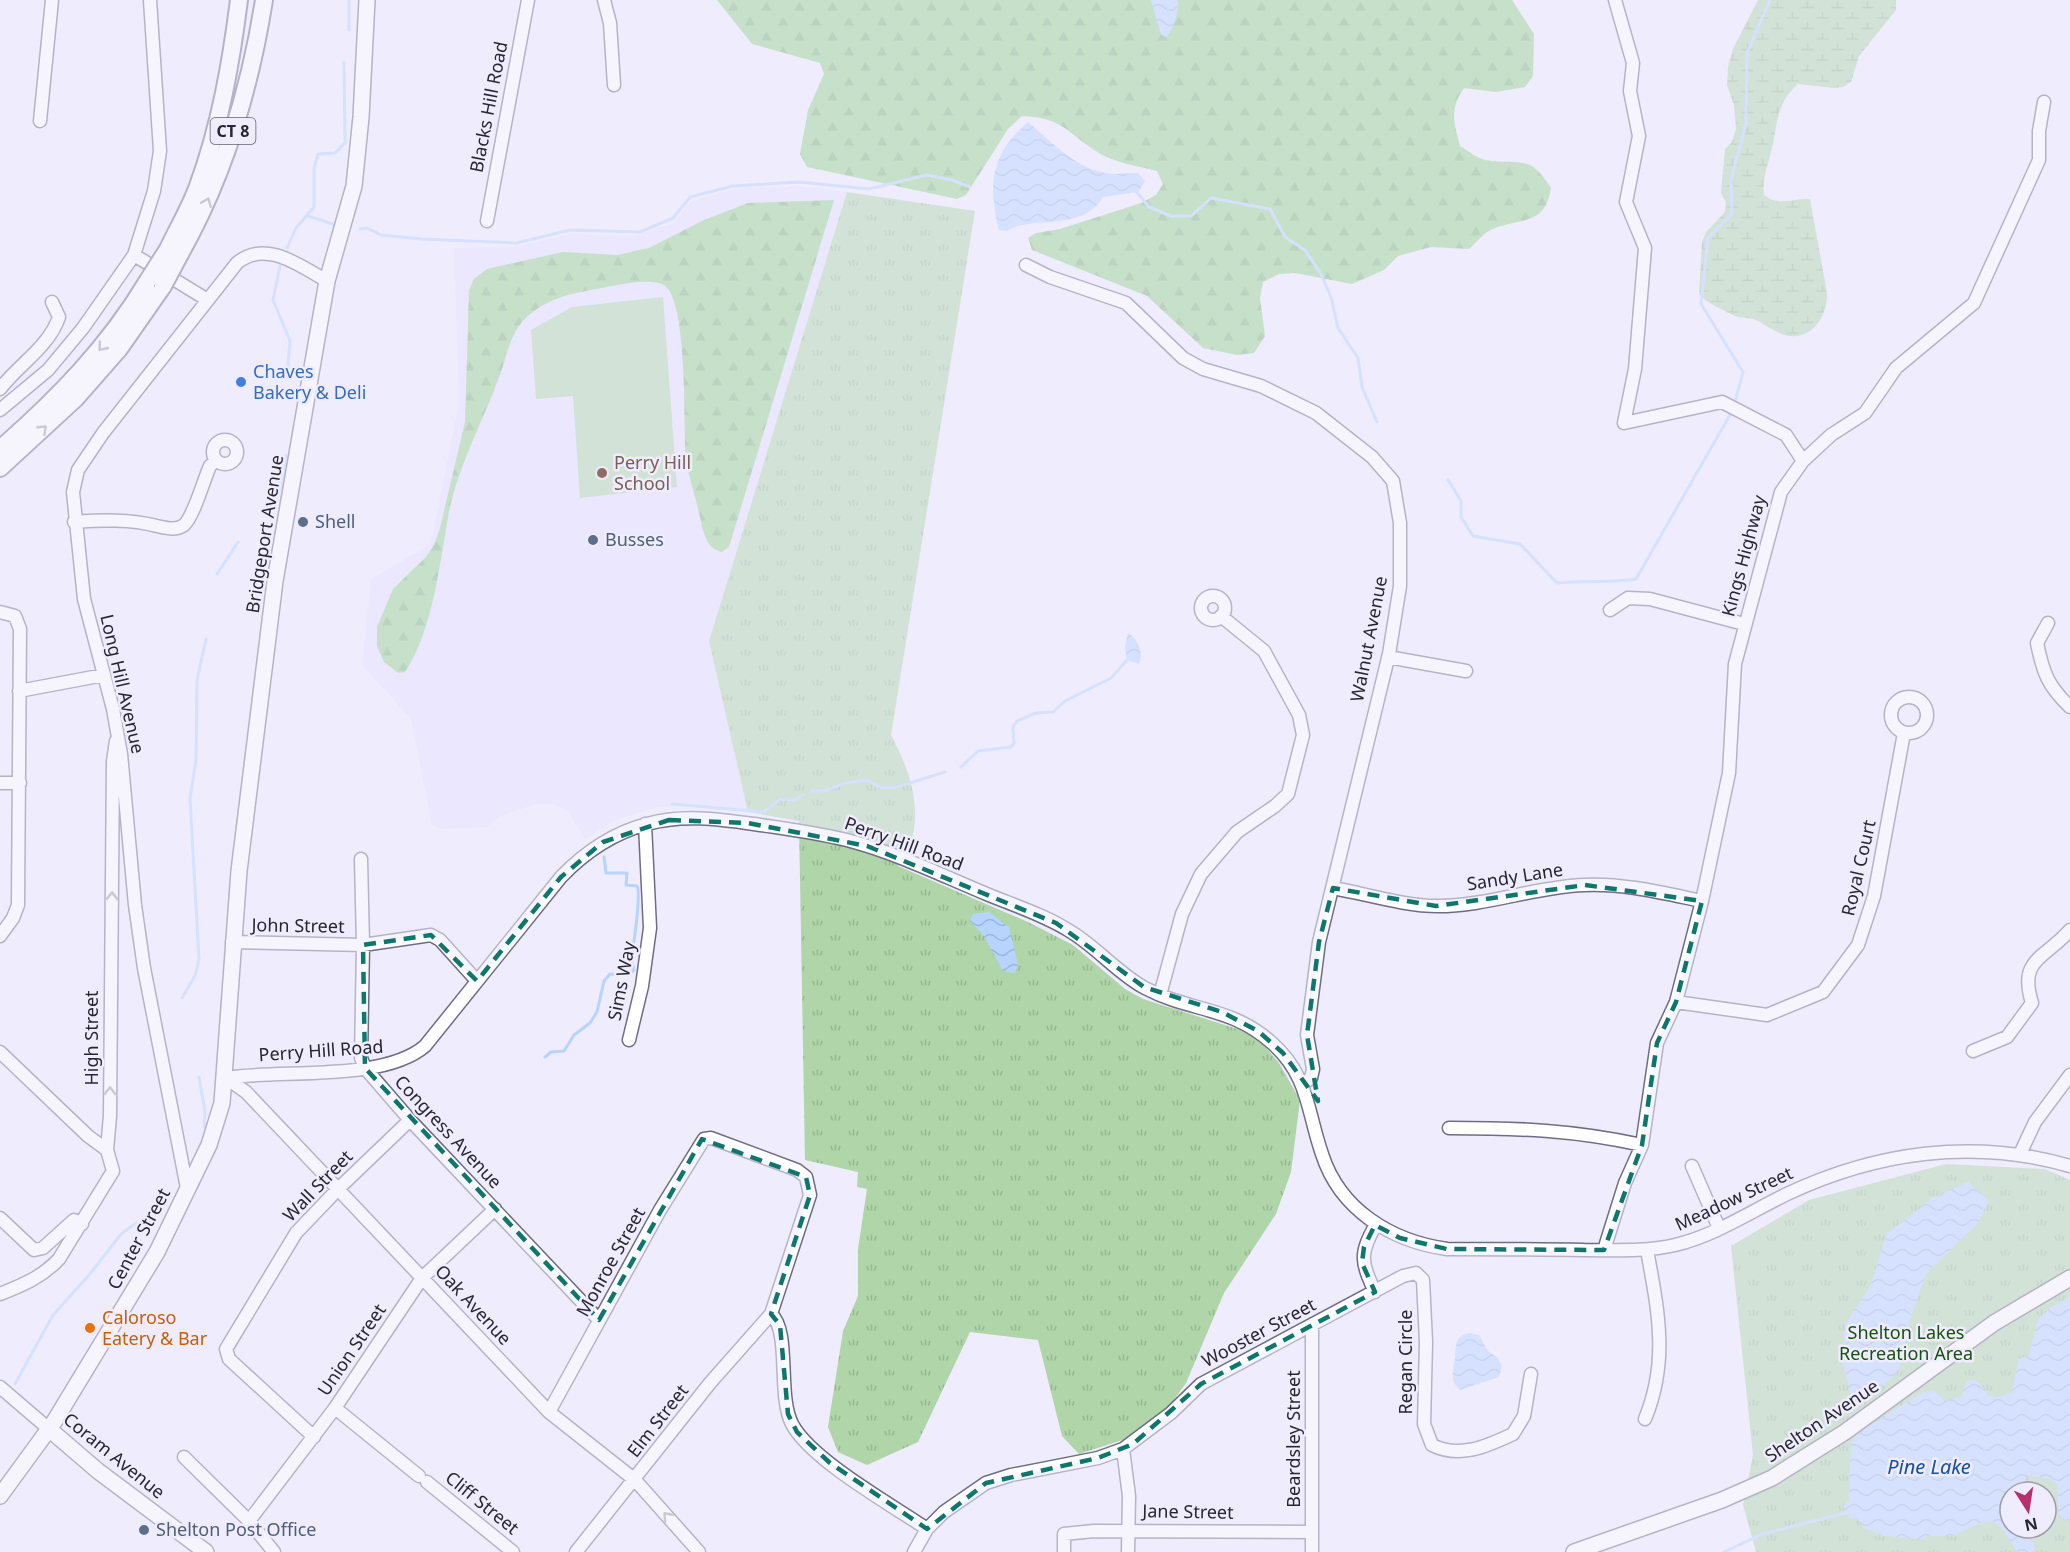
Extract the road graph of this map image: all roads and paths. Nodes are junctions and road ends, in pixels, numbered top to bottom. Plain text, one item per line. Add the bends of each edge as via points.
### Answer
1 (51, 0) edge
2 (150, 0) edge
3 (233, 0) edge
4 (239, 0) edge
5 (264, 0) edge
6 (367, 0) edge
7 (528, 0) edge
8 (604, 0) edge
9 (1615, 0) edge
10 (230, 69) junction
11 (614, 85) dead end
12 (2044, 102) dead end
13 (40, 121) dead end
14 (487, 221) dead end
15 (174, 252) junction
16 (134, 255) junction
17 (1026, 265) dead end
18 (327, 281) junction
19 (155, 284) junction
20 (206, 299) junction
21 (52, 302) dead end
22 (0, 389) edge
23 (0, 410) edge
24 (0, 449) edge
25 (216, 460) dead end
26 (1803, 460) junction
27 (0, 468) edge
28 (74, 522) junction
29 (1610, 610) dead end
30 (0, 612) edge
31 (1221, 616) dead end
32 (2048, 622) dead end
33 (1744, 624) junction
34 (1388, 657) junction
35 (1466, 671) dead end
36 (104, 675) junction
37 (19, 691) junction
38 (2070, 707) edge
39 (118, 732) junction
40 (1904, 733) dead end
41 (0, 783) edge
42 (20, 783) junction
43 (645, 824) junction
44 (361, 859) dead end
45 (1334, 888) junction
46 (1702, 901) junction
47 (2070, 930) edge
48 (0, 936) edge
49 (232, 942) junction
50 (363, 945) junction
51 (477, 981) junction
52 (1160, 995) junction
53 (1676, 1002) junction
54 (629, 1040) dead end
55 (1973, 1051) dead end
56 (0, 1052) edge
57 (365, 1068) junction
58 (2070, 1075) edge
59 (226, 1078) junction
60 (1303, 1084) junction
61 (410, 1120) junction
62 (1449, 1128) dead end
63 (1642, 1145) junction
64 (107, 1150) junction
65 (2020, 1154) junction
66 (1692, 1166) dead end
67 (2070, 1166) edge
68 (188, 1188) junction
69 (338, 1189) junction
70 (495, 1209) junction
71 (0, 1218) edge
72 (82, 1224) junction
73 (1376, 1224) junction
74 (1719, 1228) junction
75 (1604, 1250) junction
76 (1647, 1250) junction
77 (1416, 1273) joint
78 (422, 1278) junction
79 (2070, 1278) edge
80 (1375, 1292) junction
81 (0, 1294) edge
82 (771, 1314) junction
83 (599, 1320) junction
84 (1312, 1326) junction
85 (1531, 1374) dead end
86 (0, 1387) edge
87 (335, 1408) junction
88 (549, 1412) junction
89 (1645, 1419) dead end
90 (49, 1429) junction
91 (314, 1437) junction
92 (1123, 1449) junction
93 (184, 1457) dead end
94 (635, 1480) junction
95 (0, 1496) edge
96 (249, 1521) junction
97 (927, 1528) junction
98 (1128, 1530) junction
99 (1312, 1532) junction
100 (206, 1552) edge
101 (274, 1552) edge
102 (513, 1552) edge
103 (576, 1552) edge
104 (699, 1552) edge
105 (914, 1552) edge
106 (1064, 1552) edge
107 (1128, 1552) edge
108 (1311, 1552) edge
109 (1574, 1552) edge

1 - 13 street
2 - 16 street via 160,151 154,191
3 - 10 highway
4 - 10 highway, CT 8
15 -> 5 highway, CT 8 via 200,219 226,155 249,80
6 - 18 main road, Bridgeport Avenue via 354,186
7 - 14 street, Blacks Hill Road
8 - 11 street via 610,23
9 - 26 street via 1633,63 1630,92 1639,136 1626,202 1645,248 1635,369 1624,423 1722,402 1786,435
10 - 15 highway, CT 8 via 215,134
12 - 26 street, Kings Highway via 2039,160 1974,303 1896,368 1865,413 1831,435
15 - 19 highway, CT 8, bridge
16 - 20 street
16 - 23 street via 48,370
17 - 34 street, Walnut Avenue via 1126,303 1183,358 1203,369 1261,386 1316,413 1384,470 1393,481 1400,523 1400,586
18 - 20 street, Long Hill Avenue via 272,254 249,254
18 - 49 main road, Bridgeport Avenue via 275,581
19 -> 24 highway, CT 8 via 84,369
27 -> 19 highway, CT 8 via 76,398 119,349
20 - 28 street, Long Hill Avenue via 86,457 73,492
21 - 22 street via 58,314 56,325
25 - 28 street via 188,520 180,527 169,529 107,520
26 - 33 street, Kings Highway via 1781,492
28 - 36 street, Long Hill Avenue via 84,599
29 - 33 street via 1628,598 1650,599
30 - 37 street via 15,616 20,629
31 - 52 street via 1264,651 1299,715 1303,735 1288,794 1237,832 1200,874 1182,914
32 - 38 street via 2037,643 2042,669 2051,689
33 - 46 street, Kings Highway via 1735,664 1729,773
34 - 35 street
34 - 45 street, Walnut Avenue
36 - 37 street
36 - 39 street, Long Hill Avenue
37 - 42 street
64 -> 39 street, High Street via 113,761
39 - 68 street, Long Hill Avenue via 142,956 171,1118
40 - 53 street, Royal Court via 1874,896 1858,945 1823,992 1767,1015
41 - 42 street
42 - 48 street via 18,905
43 - 51 street, Perry Hill Road via 603,842 575,863
43 - 52 street, Perry Hill Road via 711,818 810,832 867,846 1056,923 1080,937 1131,979
43 - 54 street, Sims Way via 650,928
44 - 50 street
45 - 46 street, Sandy Lane via 1436,906 1585,885 1625,886
45 - 60 street, Walnut Avenue via 1319,942 1310,1006 1307,1035 1312,1073
46 - 53 street, Kings Highway
47 - 55 street via 2033,962 2026,984 2032,1004 2007,1037
49 - 50 street, John Street
49 - 59 main road, Bridgeport Avenue
50 - 51 street, John Street via 431,935
50 - 57 street via 361,1058
51 - 57 street, Perry Hill Road via 417,1053 399,1062
52 - 60 street, Perry Hill Road via 1222,1012 1250,1025 1283,1053
53 - 63 street, Kings Highway via 1657,1043
56 - 64 street
57 - 59 street, Perry Hill Road
57 - 61 street, Congress Avenue
58 - 65 street via 2034,1122
59 - 68 main road, Center Street via 214,1133
59 - 69 street, Oak Avenue via 246,1092
60 - 73 street, Perry Hill Road via 1333,1179 1350,1202
61 - 69 street, Wall Street
61 - 70 street, Congress Avenue
62 - 63 street via 1548,1129 1590,1133
63 - 75 street, Kings Highway via 1625,1183
64 - 72 street, High Street via 113,1171
65 - 67 street, Meadow Street
65 - 74 street, Meadow Street via 1949,1151 1870,1162 1823,1177
66 - 74 street
68 - 90 main road, Center Street via 157,1252
69 - 78 street, Oak Avenue
69 - 91 street, Wall Street via 296,1233 226,1348 229,1359
70 - 78 street, Union Street
70 - 83 street, Congress Avenue
71 - 72 street via 34,1250 43,1248 74,1220
72 - 81 street, High Street via 48,1271
73 - 75 street, Meadow Street via 1400,1238 1448,1249
73 - 80 street via 1364,1246 1362,1263
74 - 76 street, Meadow Street via 1675,1245
75 - 76 street, Meadow Street
76 - 89 street via 1659,1327 1659,1378
77 - 80 street, Wooster Street
77 - 85 street, Regan Circle via 1423,1280 1424,1424 1432,1446 1460,1452 1513,1434 1524,1416
78 - 87 street, Union Street
78 - 88 street, Oak Avenue
79 - 109 main road, Shelton Avenue via 1988,1327 1845,1432 1773,1478
80 - 84 street, Wooster Street
82 - 83 street, Monroe Street via 810,1186 798,1170 711,1138 700,1143
82 - 94 street, Elm Street via 710,1383
82 - 97 street via 780,1325 784,1405 797,1432 830,1462
83 - 88 street, Monroe Street
84 - 92 street, Wooster Street via 1201,1384 1156,1426
84 - 99 street, Beardsley Street
86 - 90 street, Coram Avenue
87 - 91 street, Union Street
87 - 102 street, Cliff Street
88 - 94 street, Oak Avenue
90 - 95 main road, Center Street
90 - 100 main road, Coram Avenue
91 - 96 street, Union Street
92 - 97 street, Wooster Street via 986,1483
92 - 98 street via 1129,1496
93 - 96 street
94 - 103 street, Elm Street
104 -> 94 street, Oak Avenue
96 - 101 street
97 - 105 street, Wooster Street
98 - 99 street, Jane Street
98 - 106 street, Jane Street via 1064,1534
98 - 107 street
99 - 108 street, Beardsley Street

